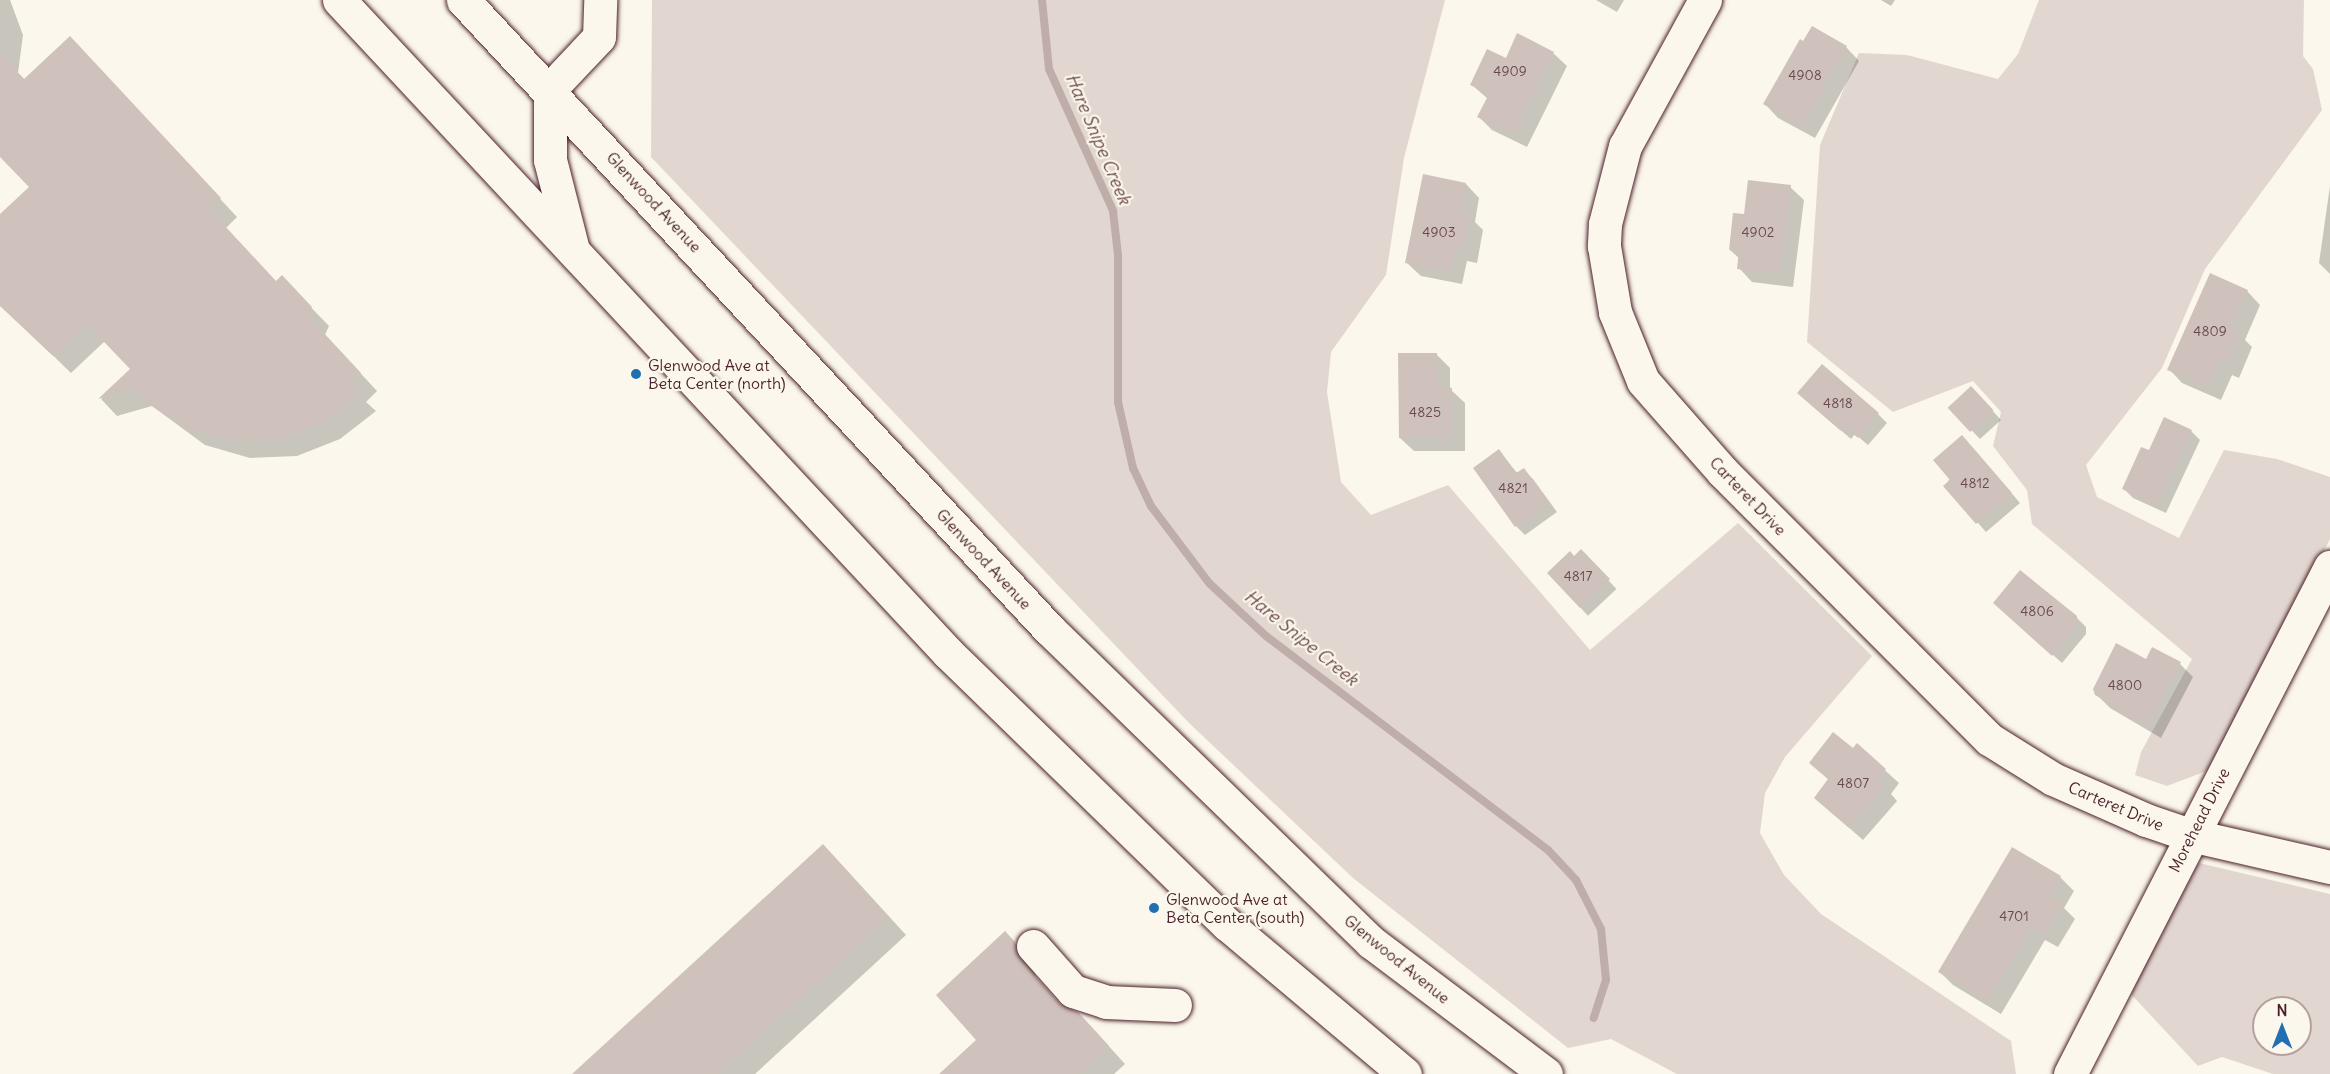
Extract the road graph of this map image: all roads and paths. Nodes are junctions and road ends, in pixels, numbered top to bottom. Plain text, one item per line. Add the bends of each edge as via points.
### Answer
1 (339, 0) edge
2 (463, 0) edge
3 (600, 0) edge
4 (1705, 0) edge
5 (550, 90) junction
6 (573, 250) junction
7 (2330, 567) edge
8 (2190, 836) junction
9 (2330, 867) edge
10 (1033, 946) dead end
11 (1175, 1005) dead end
12 (1405, 1074) edge
13 (1546, 1074) edge
14 (2070, 1074) edge

1 - 6 main road
2 - 5 main road, Glenwood Avenue
3 - 5 main road via 599,37
4 - 8 main road, Carteret Drive via 1625,146 1605,224 1604,246 1615,312 1643,381 1723,472 1989,739 2054,779
5 - 6 main road via 550,160
5 - 13 main road, Glenwood Avenue via 1058,638 1371,942
6 - 12 main road via 948,653 1228,925
7 - 8 main road, Morehead Drive
8 - 9 main road, Carteret Drive
8 - 14 main road, Morehead Drive
10 - 11 main road via 1073,991 1106,1002

